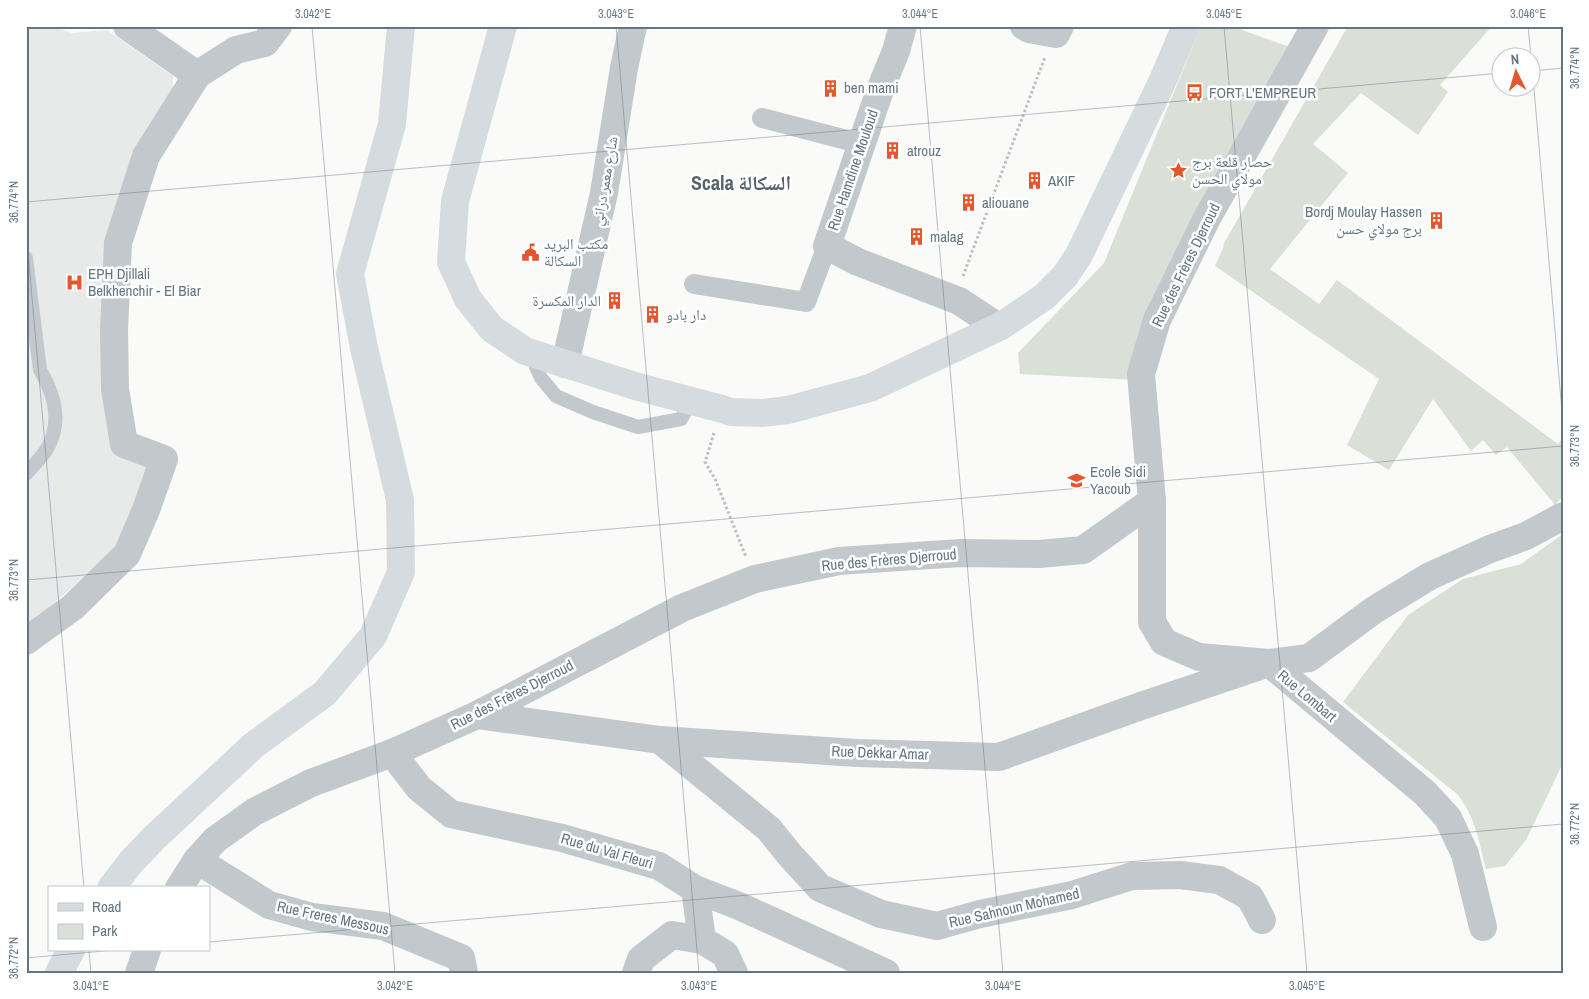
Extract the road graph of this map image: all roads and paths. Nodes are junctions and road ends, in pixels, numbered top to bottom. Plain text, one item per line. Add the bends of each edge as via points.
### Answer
1 (127, 26) edge
2 (278, 26) edge
3 (401, 26) edge
4 (503, 26) edge
5 (633, 26) edge
6 (902, 26) edge
7 (1024, 26) edge
8 (1186, 26) edge
9 (1315, 26) edge
10 (1058, 30) edge
11 (197, 75) junction
12 (762, 118) dead end
13 (862, 144) junction
14 (827, 246) junction
15 (26, 258) edge
16 (694, 284) dead end
17 (960, 301) junction
18 (1001, 326) junction
19 (529, 352) junction
20 (565, 364) junction
21 (40, 370) junction
22 (26, 372) edge
23 (691, 401) junction
24 (722, 410) junction
25 (26, 474) edge
26 (1152, 502) junction
27 (1563, 516) edge
28 (755, 578) junction
29 (26, 641) edge
30 (1269, 664) junction
31 (477, 715) junction
32 (660, 740) junction
33 (392, 753) junction
34 (197, 860) junction
35 (113, 886) edge
36 (180, 886) edge
37 (695, 888) junction
38 (1262, 920) dead end
39 (1483, 926) dead end
40 (702, 940) junction
41 (70, 952) edge
42 (59, 973) edge
43 (464, 973) edge
44 (636, 973) edge
45 (734, 973) edge
46 (886, 973) edge

1 - 11 street
2 - 11 street via 265,43 236,50
3 - 35 main road via 392,124 350,274 400,500 401,572 373,636 325,693 254,745 155,837
4 - 19 main road via 455,201 451,262 468,299 492,329
5 - 20 street, شارع معمر دراني via 602,202
6 - 13 street, Rue Hamdine Mouloud
7 - 10 street
8 - 18 main road via 1079,256 1044,297
9 - 26 street, Rue des Frères Djerroud via 1206,220 1157,320 1141,374
10 - 17 path via 964,273
11 - 29 street via 146,156 118,243 115,389 124,444 164,459 127,554 73,607
12 - 13 street
13 - 14 street, Rue Hamdine Mouloud
14 - 16 street via 806,302
14 - 17 street, Rue Hamdine Mouloud via 858,262
15 - 21 lane
17 - 18 street, Rue Hamdine Mouloud
18 - 24 main road via 870,388 788,410 762,413
19 - 20 main road
19 - 23 lane via 541,378 556,396 638,427 681,419
20 - 23 main road
21 - 22 lane
21 - 25 lane via 50,386 57,420 47,448
23 - 24 main road
24 - 28 path via 705,462
26 - 28 street, Rue des Frères Djerroud via 1083,550 839,561
26 - 30 street, Rue Lombart via 1152,622 1164,642 1199,658
27 - 30 street via 1526,536 1430,576 1374,610 1309,658
28 - 31 street, Rue des Frères Djerroud via 682,608
30 - 32 street, Rue Dekkar Amar via 999,757 857,753
30 - 39 street, Rue Lombart via 1425,793 1448,818 1465,854
31 - 32 street, Rue Dekkar Amar
31 - 33 street, Rue des Frères Djerroud
32 - 38 street, Rue Sahnoun Mohamed via 770,829 820,888 880,914 937,926 1072,895 1132,876 1180,875 1219,880 1250,897
33 - 34 street, Rue des Frères Djerroud via 311,783 254,812 215,840
33 - 37 street, Rue du Val Fleuri via 419,788 452,814 562,838 659,866
34 - 36 street, Rue des Frères Djerroud
34 - 43 street, Rue Freres Messous via 269,905 312,917 383,926 461,958
37 - 40 street
37 - 46 street, Rue du Val Fleuri
40 - 44 street via 672,935 641,959
40 - 45 street via 726,954
41 - 42 main road

